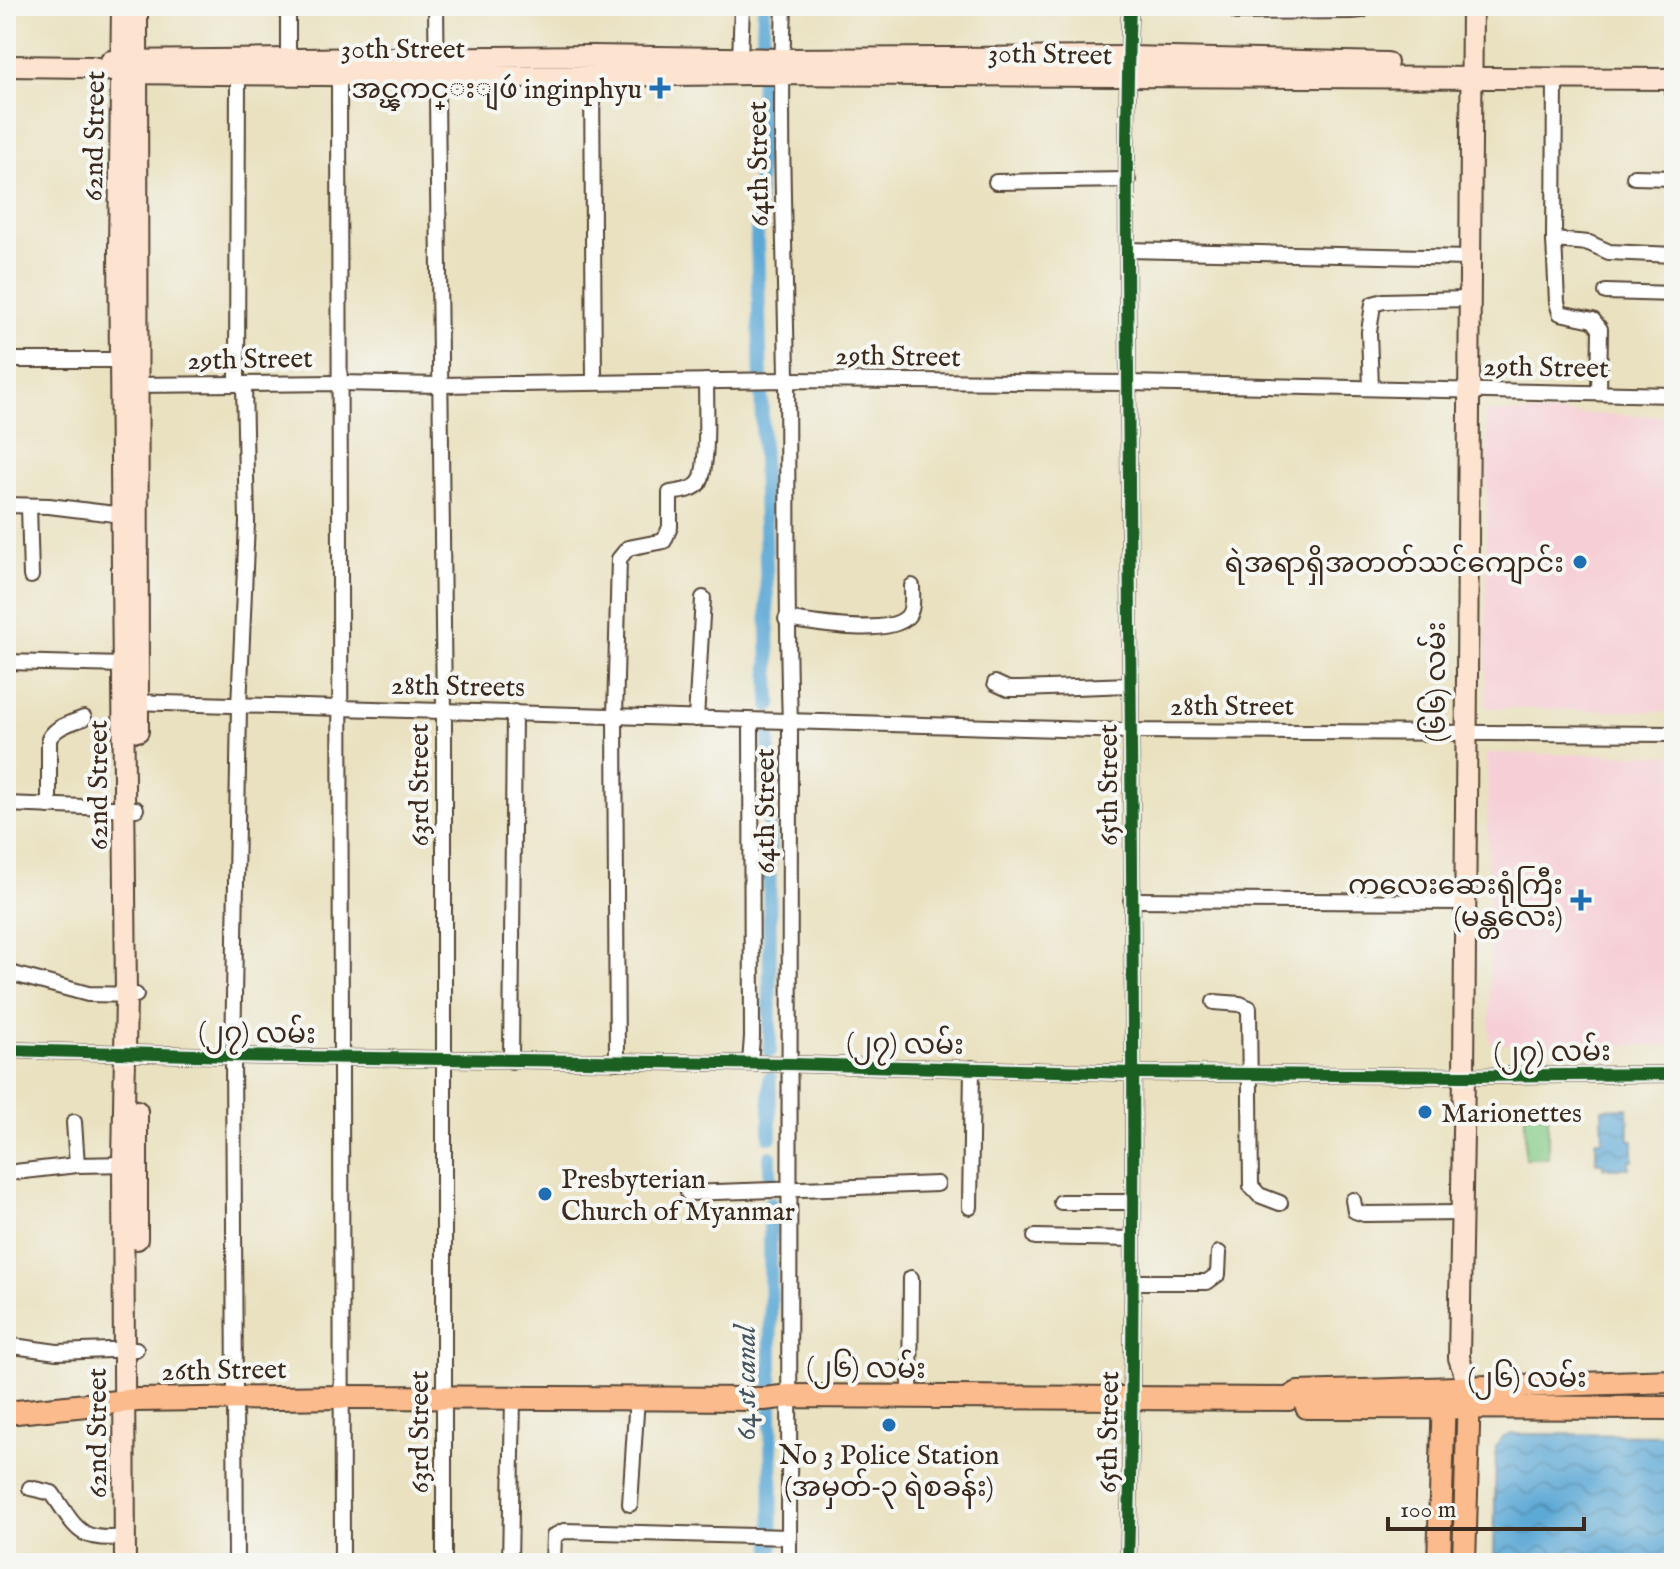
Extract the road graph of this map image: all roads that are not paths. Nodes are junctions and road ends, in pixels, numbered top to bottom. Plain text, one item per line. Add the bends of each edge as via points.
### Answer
1 (122, 6) edge
2 (137, 6) edge
3 (288, 6) edge
4 (436, 6) edge
5 (742, 6) edge
6 (784, 6) edge
7 (1130, 6) edge
8 (1229, 6) edge
9 (1365, 6) edge
10 (1472, 6) edge
11 (288, 60) junction
12 (6, 66) edge
13 (130, 66) junction
14 (765, 66) junction
15 (435, 67) junction
16 (1128, 68) junction
17 (1471, 71) junction
18 (238, 73) junction
19 (1673, 75) edge
20 (339, 76) junction
21 (592, 77) junction
22 (1555, 77) junction
23 (1674, 104) edge
24 (1634, 177) dead end
25 (1674, 178) edge
26 (1128, 180) junction
27 (996, 182) dead end
28 (1554, 240) junction
29 (1127, 250) junction
30 (1674, 255) edge
31 (1468, 258) junction
32 (1606, 292) dead end
33 (1674, 294) edge
34 (1468, 299) junction
35 (6, 360) edge
36 (121, 360) junction
37 (787, 380) junction
38 (706, 381) junction
39 (594, 382) junction
40 (340, 383) junction
41 (1128, 383) junction
42 (240, 384) junction
43 (130, 385) junction
44 (440, 385) junction
45 (1371, 388) junction
46 (1467, 390) junction
47 (1599, 393) junction
48 (1674, 395) edge
49 (6, 505) edge
50 (29, 506) junction
51 (130, 516) junction
52 (31, 576) dead end
53 (912, 586) dead end
54 (703, 598) dead end
55 (786, 619) junction
56 (6, 662) edge
57 (124, 665) junction
58 (995, 683) dead end
59 (1130, 685) junction
60 (131, 702) junction
61 (239, 707) junction
62 (340, 708) junction
63 (444, 712) junction
64 (514, 712) junction
65 (615, 717) junction
66 (84, 718) dead end
67 (696, 719) junction
68 (771, 721) junction
69 (1130, 731) junction
70 (1465, 732) junction
71 (1674, 734) edge
72 (6, 804) edge
73 (49, 806) junction
74 (130, 809) junction
75 (1131, 900) junction
76 (1464, 902) junction
77 (6, 972) edge
78 (131, 995) junction
79 (1214, 1002) dead end
80 (6, 1050) edge
81 (130, 1052) junction
82 (233, 1056) junction
83 (340, 1057) junction
84 (445, 1060) junction
85 (511, 1061) junction
86 (617, 1062) junction
87 (750, 1063) junction
88 (779, 1063) junction
89 (972, 1068) junction
90 (1134, 1073) junction
91 (1250, 1074) junction
92 (1674, 1074) edge
93 (1464, 1076) junction
94 (74, 1122) dead end
95 (130, 1164) junction
96 (77, 1165) junction
97 (6, 1173) edge
98 (937, 1184) dead end
99 (791, 1190) junction
100 (688, 1193) dead end
101 (1353, 1200) dead end
102 (1061, 1202) dead end
103 (1133, 1202) junction
104 (1280, 1203) dead end
105 (970, 1207) dead end
106 (1462, 1213) junction
107 (1035, 1237) dead end
108 (1133, 1239) junction
109 (1219, 1253) dead end
110 (911, 1278) dead end
111 (1133, 1282) junction
112 (6, 1345) edge
113 (130, 1349) junction
114 (1459, 1358) junction
115 (1674, 1381) edge
116 (341, 1397) junction
117 (444, 1397) junction
118 (513, 1397) junction
119 (637, 1397) junction
120 (1469, 1397) junction
121 (777, 1398) junction
122 (910, 1398) junction
123 (1444, 1398) junction
124 (236, 1399) junction
125 (1133, 1399) junction
126 (130, 1401) junction
127 (1674, 1408) edge
128 (6, 1413) edge
129 (30, 1488) dead end
130 (630, 1504) dead end
131 (125, 1537) junction
132 (777, 1537) junction
133 (125, 1563) edge
134 (137, 1563) edge
135 (236, 1563) edge
136 (342, 1563) edge
137 (444, 1563) edge
138 (510, 1563) edge
139 (553, 1563) edge
140 (789, 1563) edge
141 (1128, 1563) edge
142 (1439, 1563) edge
143 (1464, 1563) edge

1 - 13 main road, 62nd Street
2 - 13 main road, 62nd Street
3 - 11 street
4 - 15 street, 63rd Street
5 - 14 street, 64th Street
6 - 14 street
7 - 16 street, 65th Street
8 - 9 street via 1237,12
10 - 17 main road, (၆၆) လမ်း
11 - 13 main road, 30th Street
11 - 15 main road, 30th Street
12 - 13 main road, 30th Street
13 - 18 main road, 30th Street
13 - 36 main road, 62nd Street via 119,251
13 - 43 main road, 62nd Street via 136,251
14 - 15 main road, 30th Street via 592,56
14 - 16 main road, 30th Street
14 - 21 main road, 30th Street
14 - 37 street, 64th Street
15 - 20 main road, 30th Street
15 - 21 main road, 30th Street
15 - 44 street, 63rd Street
16 - 17 main road, 30th Street
16 - 26 street, 65th Street
17 - 19 main road, 30th Street
17 - 22 main road, 30th Street
17 - 31 main road, (၆၆) လမ်း
18 - 20 main road, 30th Street
18 - 42 street
19 - 22 main road, 30th Street
19 - 23 street
20 - 40 street
21 - 39 street
22 - 28 street
24 - 25 street
26 - 27 street
26 - 29 street, 65th Street
28 - 30 street via 1589,243 1609,252
28 - 47 street via 1560,313 1593,320 1600,329
29 - 31 street
29 - 41 street, 65th Street
31 - 34 main road, (၆၆) လမ်း
32 - 33 street
34 - 45 street via 1373,304
34 - 46 main road, (၆၆) လမ်း
35 - 36 street
36 - 43 main road, 62nd Street
37 - 38 street, 29th Street
37 - 41 street, 29th Street
37 - 55 street, 64th Street
38 - 39 street, 29th Street
38 - 65 street via 699,484 670,493 670,527 664,541 628,548 619,559
39 - 44 street, 29th Street
40 - 42 street, 29th Street
40 - 44 street, 29th Street
40 - 62 street
41 - 45 street, 29th Street
41 - 59 street, 65th Street
42 - 43 street, 29th Street
42 - 61 street via 247,522
43 - 51 main road, 62nd Street
44 - 63 street, 63rd Street
45 - 46 street, 29th Street
46 - 47 street, 29th Street
46 - 70 main road, (၆၆) လမ်း
47 - 48 street, 29th Street
49 - 50 street
50 - 51 street
50 - 52 street
51 - 57 main road, 62nd Street
51 - 60 main road, 62nd Street
53 - 55 street via 911,611 884,626
54 - 67 street
55 - 68 street, 64th Street
56 - 57 street
57 - 60 main road, 62nd Street
58 - 59 street via 1008,689
59 - 69 street, 65th Street
60 - 61 street, 28th Streets
60 - 74 main road, 62nd Street
61 - 62 street, 28th Streets
61 - 82 street
62 - 63 street, 28th Streets
62 - 83 street
63 - 64 street, 28th Streets
63 - 84 street, 63rd Street
64 - 65 street, 28th Streets
64 - 85 street
65 - 67 street, 28th Streets
65 - 86 street
66 - 73 street via 49,739
67 - 68 street, 28th Streets
68 - 69 street, 28th Street
68 - 87 street
68 - 88 street, 64th Street
69 - 70 street, 28th Street
69 - 75 street, 65th Street
70 - 71 street, 28th Street
70 - 76 main road, (၆၆) လမ်း
72 - 73 street
73 - 74 street
74 - 78 main road, 62nd Street
75 - 76 street
75 - 90 street, 65th Street
76 - 93 main road, (၆၆) လမ်း
77 - 78 street via 88,994
78 - 81 main road, 62nd Street
79 - 91 street via 1249,1008
80 - 81 street, (၂၇) လမ်း
81 - 82 street, (၂၇) လမ်း
81 - 95 main road, 62nd Street
82 - 83 street, (၂၇) လမ်း
82 - 124 street
83 - 84 street, (၂၇) လမ်း
83 - 116 street
84 - 85 street, (၂၇) လမ်း
84 - 117 street, 63rd Street
85 - 86 street, (၂၇) လမ်း
86 - 87 street, (၂၇) လမ်း
87 - 88 street, (၂၇) လမ်း
88 - 89 street, (၂၇) လမ်း
88 - 99 street, 64th Street
89 - 90 street, (၂၇) လမ်း
89 - 105 street
90 - 91 street, (၂၇) လမ်း
90 - 103 street, 65th Street
91 - 93 street, (၂၇) လမ်း
91 - 104 street via 1251,1186
92 - 93 street, (၂၇) လမ်း
93 - 106 main road, (၆၆) လမ်း
94 - 96 street
95 - 96 street
95 - 113 main road, 62nd Street
96 - 97 street
98 - 99 street
99 - 100 street
99 - 121 street, 64th Street
101 - 106 street via 1355,1211 1364,1214
102 - 103 street
103 - 108 street, 65th Street
106 - 114 main road, (၆၆) လမ်း
107 - 108 street
108 - 111 street, 65th Street
109 - 111 street via 1218,1274 1207,1282
110 - 122 street
111 - 125 street, 65th Street
112 - 113 street via 57,1352
113 - 126 main road, 62nd Street
114 - 120 main road, (၆၆) လမ်း
114 - 123 main road, (၆၆) လမ်း
115 - 120 main road, (၂၆) လမ်း
116 - 117 main road, 26th Street
116 - 124 main road, 26th Street
116 - 136 street
117 - 118 main road, (၂၆) လမ်း
117 - 137 street, 63rd Street
118 - 119 main road, (၂၆) လမ်း
118 - 138 street
119 - 121 main road, (၂၆) လမ်း
119 - 130 street
120 - 123 main road, (၂၆) လမ်း
120 - 127 main road, (၂၆) လမ်း
120 - 143 main road, (၆၆) လမ်း
121 - 122 main road, (၂၆) လမ်း
121 - 132 street, 64th Street
122 - 125 main road, (၂၆) လမ်း
123 - 125 main road, (၂၆) လမ်း via 1298,1407 1288,1399
123 - 142 main road, (၆၆) လမ်း
124 - 126 main road, 26th Street
124 - 135 street
125 - 141 street, 65th Street
126 - 128 main road, 26th Street
126 - 131 main road, 62nd Street
126 - 134 main road, 62nd Street
129 - 131 street via 52,1493 88,1537
131 - 133 main road, 62nd Street
132 - 139 street via 564,1531 554,1536
132 - 140 street, 64th Street

